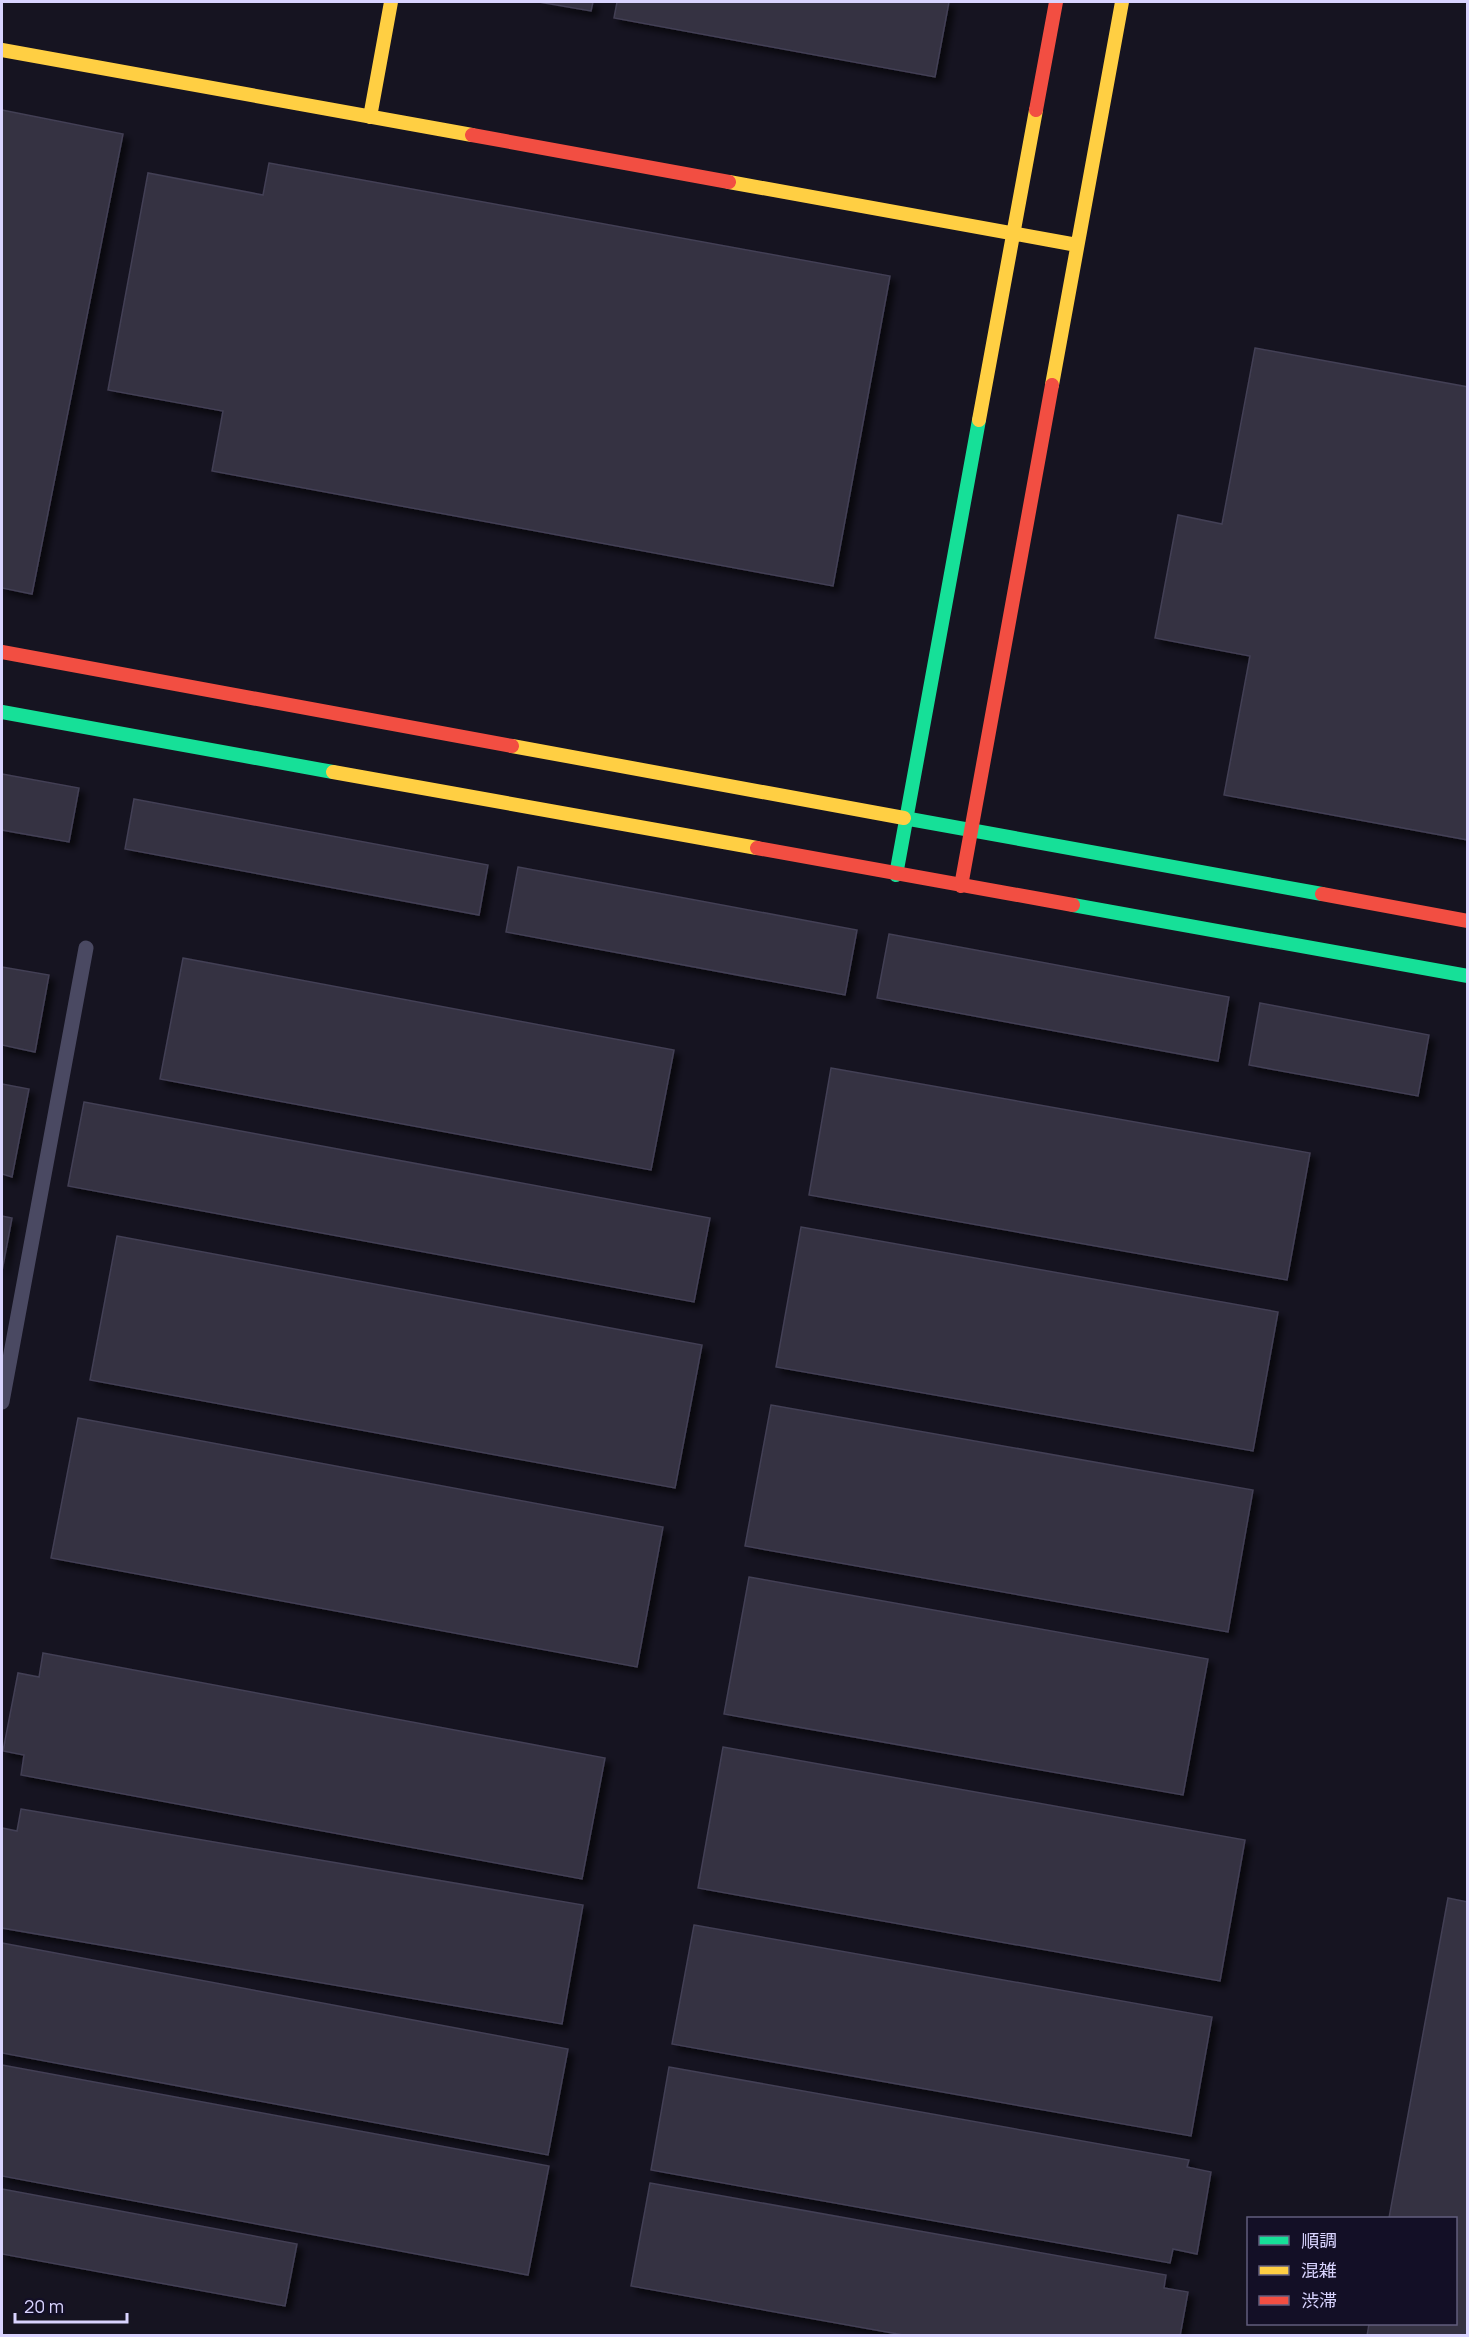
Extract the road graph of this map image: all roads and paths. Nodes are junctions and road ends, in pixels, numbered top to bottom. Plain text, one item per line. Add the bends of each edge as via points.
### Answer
1 (392, 2) edge
2 (1056, 2) edge
3 (1122, 2) edge
4 (2, 50) edge
5 (370, 117) junction
6 (1013, 233) junction
7 (1077, 245) junction
8 (2, 652) edge
9 (2, 712) edge
10 (906, 818) junction
11 (972, 831) junction
12 (896, 875) junction
13 (961, 886) junction
14 (1467, 921) edge
15 (86, 948) dead end
16 (1467, 976) edge
17 (2, 1402) edge

1 - 5 street
2 - 6 street
3 - 7 street
4 - 5 street
5 - 6 street
6 - 7 street
6 - 10 street
7 - 11 street
8 - 10 street
9 - 12 street
10 - 11 street
10 - 12 street
11 - 13 street
11 - 14 street
12 - 13 street
13 - 16 street
15 - 17 lane

